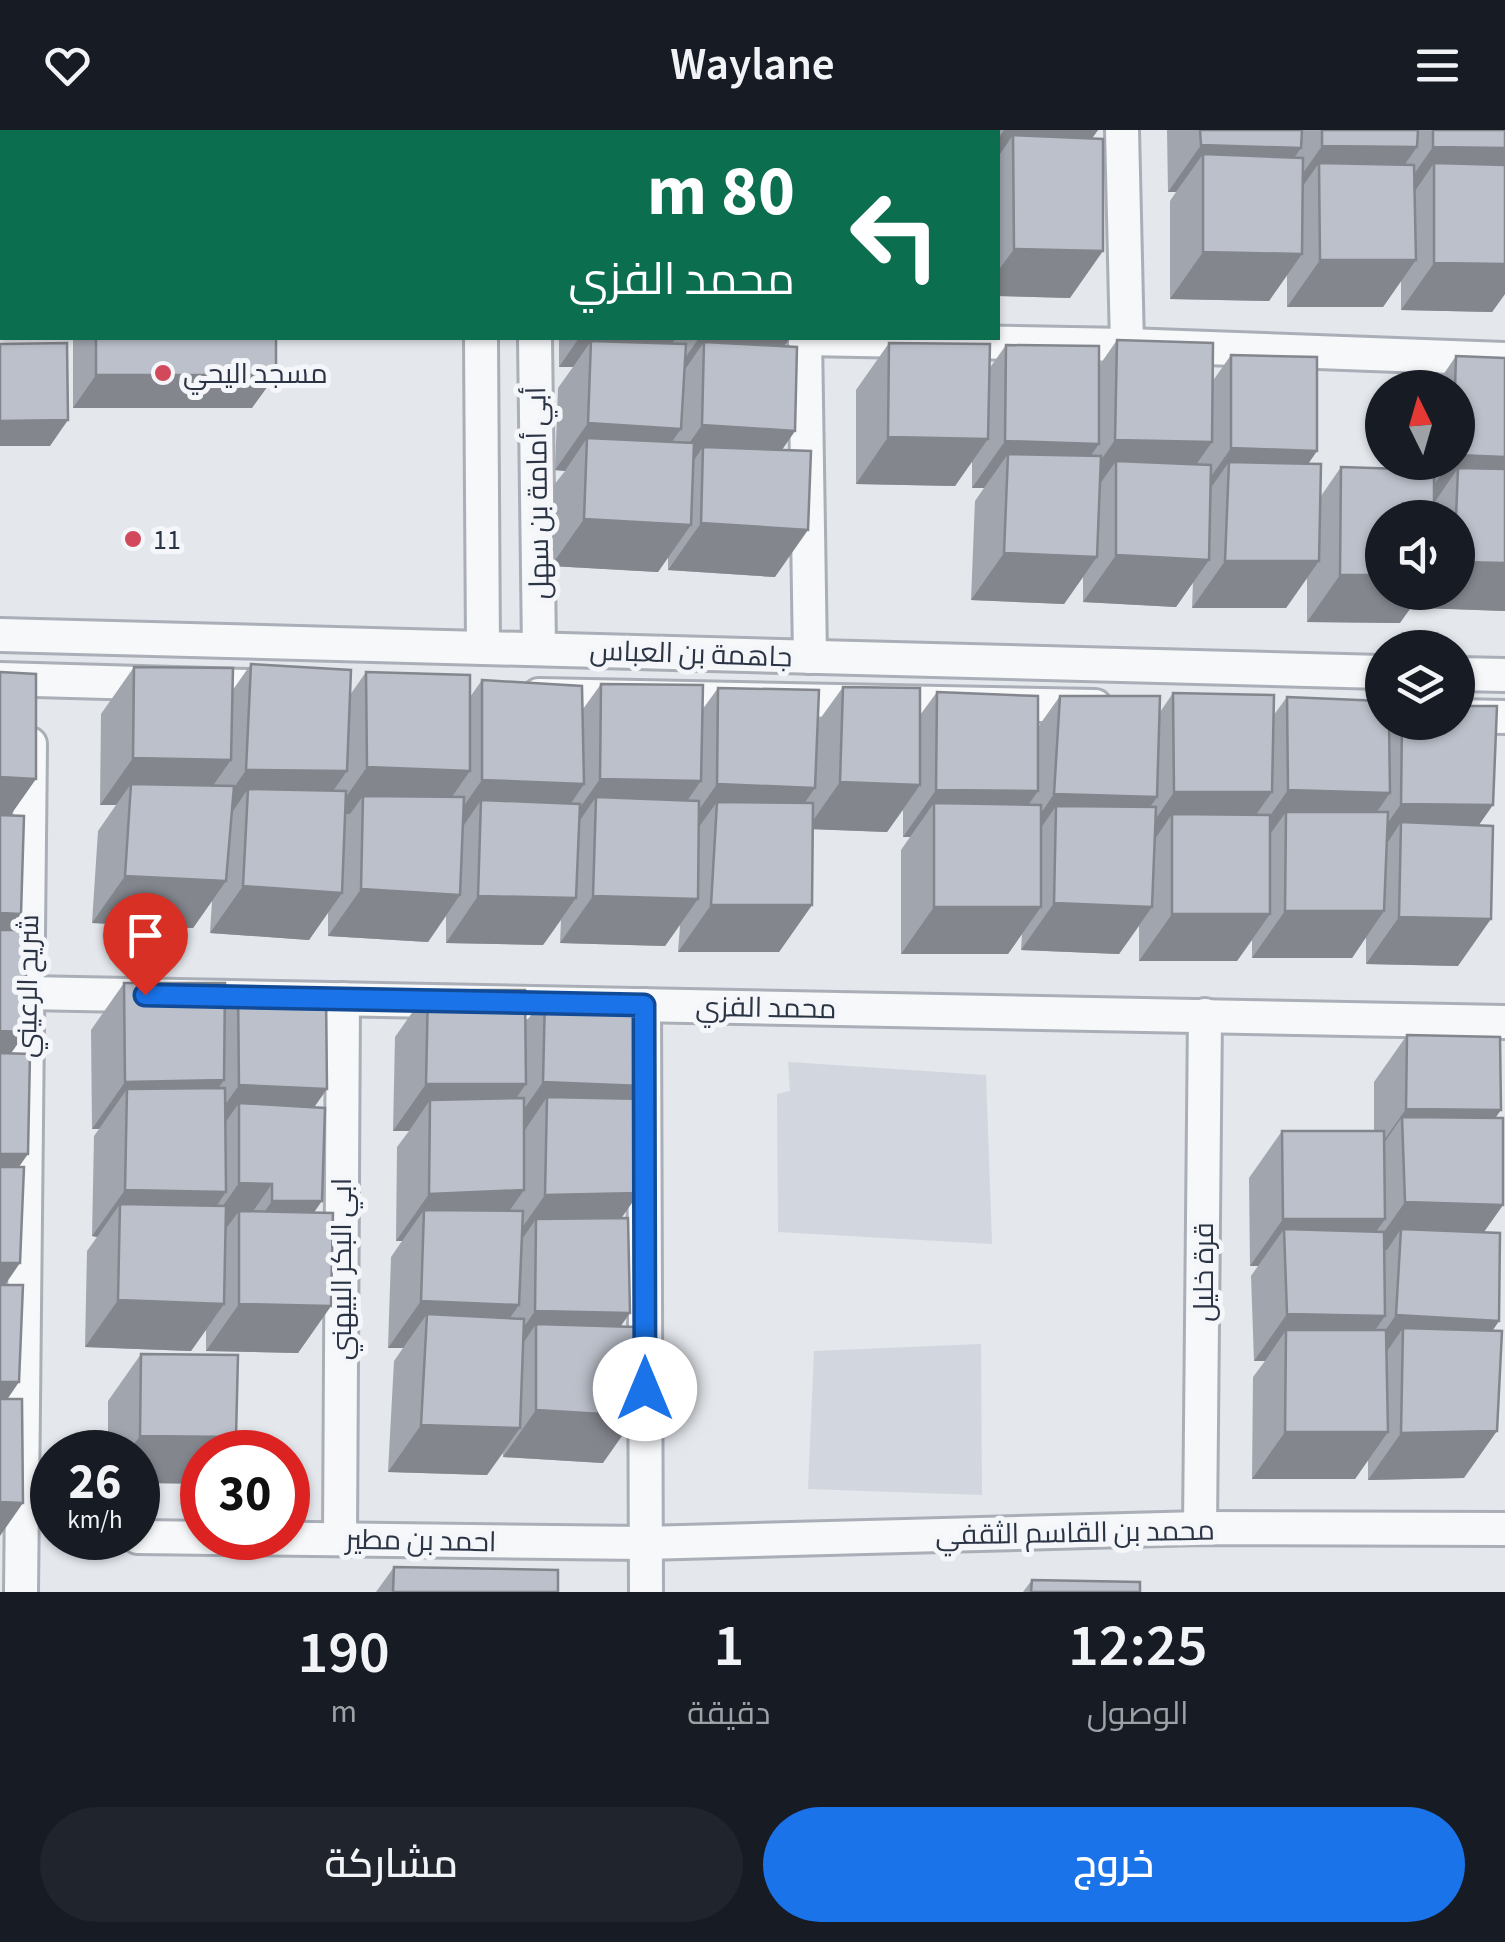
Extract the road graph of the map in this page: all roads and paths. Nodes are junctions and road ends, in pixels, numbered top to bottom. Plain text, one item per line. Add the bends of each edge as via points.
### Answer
1 (1122, 130) edge
2 (481, 340) edge
3 (534, 340) edge
4 (805, 340) edge
5 (897, 340) edge
6 (1126, 345) junction
7 (1505, 359) edge
8 (0, 635) edge
9 (484, 648) junction
10 (538, 649) junction
11 (810, 657) junction
12 (1365, 672) edge
13 (1475, 674) edge
14 (1505, 675) edge
15 (16, 679) edge
16 (309, 688) edge
17 (508, 694) edge
18 (1137, 706) edge
19 (1475, 716) edge
20 (1505, 717) edge
21 (26, 992) junction
22 (343, 999) junction
23 (644, 1005) junction
24 (1205, 1016) junction
25 (1505, 1022) edge
26 (35, 1430) edge
27 (1200, 1528) junction
28 (1505, 1529) edge
29 (160, 1537) edge
30 (340, 1539) junction
31 (646, 1543) junction
32 (30, 1560) edge
33 (21, 1592) edge
34 (646, 1592) edge

1 - 6 street
2 - 9 street, أبي أمامة بن سهل
3 - 10 street, أبي أمامة بن سهل
4 - 11 street
5 - 6 street
6 - 7 street
8 - 9 street, جاهمة بن العباس
9 - 10 street, جاهمة بن العباس
10 - 11 street, جاهمة بن العباس
11 - 12 street, جاهمة بن العباس
13 - 14 street
15 - 16 street
15 - 21 street, شريح الرعيني
17 - 18 street, جاهمة بن العباس
19 - 20 street
21 - 22 street, محمد الفزي
21 - 26 street, شريح الرعيني
22 - 23 street, محمد الفزي
22 - 30 street, ابي البكر البيهني
23 - 24 street, محمد الفزي
23 - 31 street
24 - 25 street, محمد الفزي
24 - 27 street, قرة خليل
27 - 28 street, محمد بن القاسم الثقفي
27 - 31 street, محمد بن القاسم الثقفي
29 - 30 street, احمد بن مطير
30 - 31 street, احمد بن مطير
31 - 34 street
32 - 33 street, شريح الرعيني

